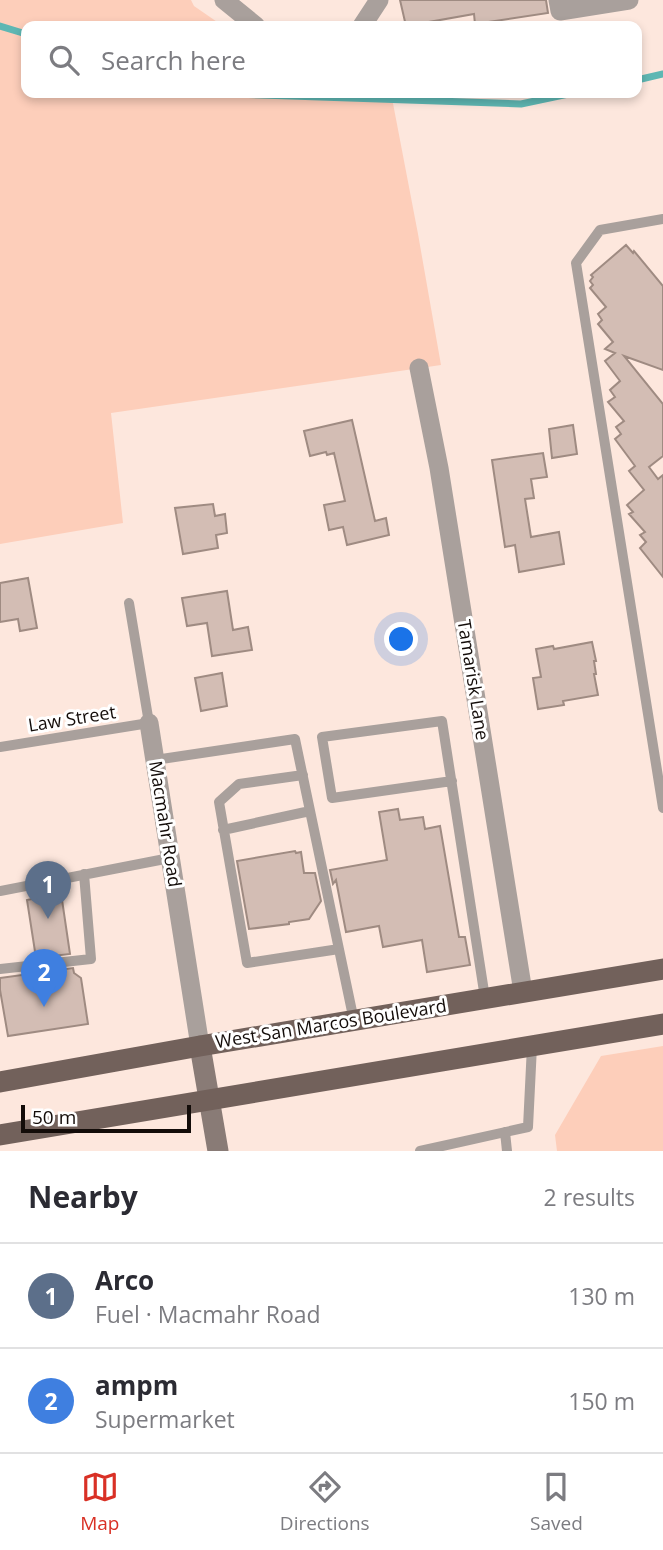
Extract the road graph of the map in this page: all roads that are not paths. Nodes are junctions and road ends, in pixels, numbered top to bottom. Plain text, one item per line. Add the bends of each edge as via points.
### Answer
1 (224, 0) edge
2 (379, 0) edge
3 (629, 0) edge
4 (559, 5) edge
5 (250, 21) edge
6 (365, 21) edge
7 (663, 219) edge
8 (419, 368) dead end
9 (129, 603) dead end
10 (149, 723) junction
11 (0, 747) edge
12 (155, 760) junction
13 (303, 775) junction
14 (452, 781) junction
15 (663, 808) edge
16 (310, 811) junction
17 (223, 830) junction
18 (170, 858) junction
19 (84, 874) junction
20 (0, 891) edge
21 (339, 949) junction
22 (0, 969) edge
23 (663, 970) edge
24 (523, 992) junction
25 (485, 999) junction
26 (354, 1021) junction
27 (663, 1024) edge
28 (200, 1046) junction
29 (532, 1046) junction
30 (0, 1082) edge
31 (209, 1100) junction
32 (505, 1132) junction
33 (0, 1135) edge
34 (218, 1151) edge
35 (420, 1151) edge
36 (507, 1151) edge

1 - 5 street
2 - 6 street
3 - 4 street
7 - 15 lane via 600,230 576,263
8 - 24 street, Tamarisk Lane via 442,482
9 - 10 lane, Macmahr Road
10 - 11 lane, Law Street
10 - 12 street, Macmahr Road
12 - 13 lane via 295,739
12 - 18 street, Macmahr Road
13 - 16 lane
13 - 17 lane via 239,784 219,802
14 - 14 lane via 442,721 322,737 332,798
14 - 25 lane
16 - 17 lane
16 - 21 lane
17 - 21 lane via 247,963
18 - 19 lane
18 - 28 street, Macmahr Road
19 - 20 lane
19 - 22 lane via 91,959
21 - 26 lane
23 - 24 main road, West San Marcos Boulevard
24 - 25 main road, West San Marcos Boulevard
25 - 26 main road, West San Marcos Boulevard
26 - 28 main road, West San Marcos Boulevard
27 - 29 main road
28 - 30 main road, West San Marcos Boulevard
28 - 31 main road
29 - 31 main road
29 - 32 lane via 528,1127
31 - 33 main road
31 - 34 main road
32 - 35 lane
32 - 36 lane

